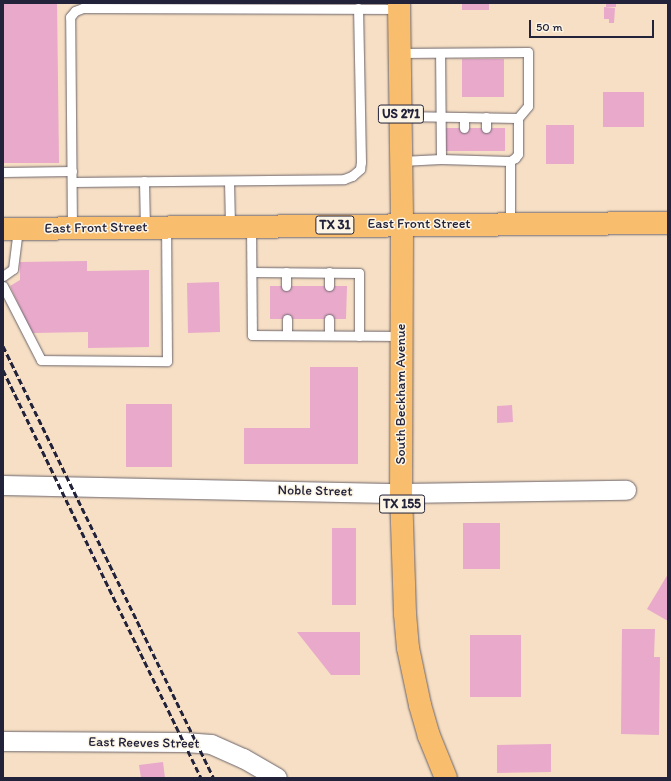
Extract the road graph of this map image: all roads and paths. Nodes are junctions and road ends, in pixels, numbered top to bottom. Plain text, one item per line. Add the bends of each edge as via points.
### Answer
1 (399, 6) edge
2 (358, 8) junction
3 (400, 53) junction
4 (440, 53) junction
5 (401, 116) junction
6 (440, 117) junction
7 (464, 117) junction
8 (486, 118) junction
9 (518, 118) junction
10 (464, 128) dead end
11 (486, 128) dead end
12 (440, 159) junction
13 (510, 160) junction
14 (401, 161) junction
15 (72, 171) junction
16 (3, 172) edge
17 (144, 181) junction
18 (229, 181) junction
19 (72, 182) junction
20 (668, 223) edge
21 (402, 224) junction
22 (510, 224) junction
23 (230, 226) junction
24 (252, 226) junction
25 (155, 227) junction
26 (10, 228) edge
27 (72, 228) junction
28 (252, 272) junction
29 (286, 272) junction
30 (329, 272) junction
31 (3, 276) edge
32 (3, 286) edge
33 (286, 286) dead end
34 (329, 286) dead end
35 (287, 319) dead end
36 (329, 319) dead end
37 (287, 335) junction
38 (329, 335) junction
39 (359, 336) junction
40 (402, 336) junction
41 (3, 485) edge
42 (626, 490) dead end
43 (401, 493) junction
44 (3, 741) edge
45 (277, 778) edge
46 (446, 778) edge

1 - 2 lane
1 - 3 main road, South Beckham Avenue / US 271
2 - 15 lane via 82,8 75,11 70,17
2 - 18 lane via 360,169 344,179
3 - 4 lane
3 - 5 main road, South Beckham Avenue / US 271
4 - 6 lane
4 - 9 lane via 528,52 528,106
5 - 6 lane
5 - 14 main road, South Beckham Avenue / US 271
6 - 7 lane
6 - 12 lane
7 - 8 lane
7 - 10 lane
8 - 9 lane
8 - 11 lane
9 - 13 lane via 518,154
12 - 13 lane via 487,156
12 - 14 lane
13 - 22 lane
14 - 21 main road, South Beckham Avenue / US 271
15 - 16 lane
15 - 19 lane
17 - 18 lane
17 - 19 lane
17 - 25 lane
18 - 23 lane
19 - 27 lane
20 - 22 main road, East Front Street / TX 31
21 - 22 main road, East Front Street / TX 31
21 - 24 main road, East Front Street / TX 31
21 - 40 main road, South Beckham Avenue / TX 155
23 - 24 main road, East Front Street / TX 31
23 - 25 main road, East Front Street / TX 31
24 - 28 lane
25 - 27 main road, East Front Street / TX 31
25 - 32 lane via 168,361 41,360
26 - 27 main road, East Front Street / TX 31
26 - 31 lane via 13,269
28 - 29 lane
28 - 37 lane via 252,335
29 - 30 lane
29 - 33 lane
30 - 34 lane
30 - 39 lane via 359,273
35 - 37 lane
36 - 38 lane
37 - 38 lane
38 - 39 lane
39 - 40 lane
40 - 43 main road, South Beckham Avenue / TX 155
41 - 43 street, Noble Street
42 - 43 street, Noble Street
43 - 46 main road, South Beckham Avenue / TX 155 via 408,648 421,711 437,760
44 - 45 street, East Reeves Street via 204,743 228,751

